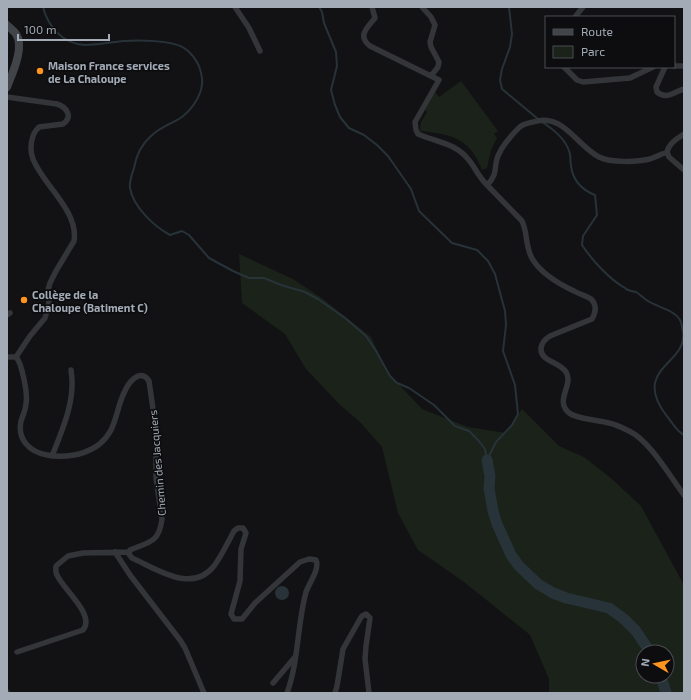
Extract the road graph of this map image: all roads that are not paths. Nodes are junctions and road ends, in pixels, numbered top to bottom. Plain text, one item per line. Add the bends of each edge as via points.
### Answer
1 (235, 7) edge
2 (372, 7) edge
3 (422, 7) edge
4 (584, 7) edge
5 (576, 16) edge
6 (7, 26) edge
7 (260, 52) dead end
8 (565, 68) edge
9 (651, 68) edge
10 (665, 68) edge
11 (431, 76) junction
12 (7, 87) edge
13 (684, 89) edge
14 (7, 97) edge
15 (684, 134) edge
16 (667, 152) junction
17 (684, 170) edge
18 (486, 185) junction
19 (7, 357) edge
20 (16, 357) junction
21 (71, 370) dead end
22 (52, 456) junction
23 (684, 495) edge
24 (115, 552) junction
25 (129, 552) junction
26 (17, 652) dead end
27 (295, 657) junction
28 (273, 683) dead end
29 (204, 693) edge
30 (287, 693) edge
31 (334, 693) edge
32 (369, 693) edge

1 - 7 street
2 - 11 street via 375,18 364,32 365,42
3 - 11 street via 435,25 430,42 439,62
4 - 5 street
6 - 12 main road via 17,35 19,43 17,60
8 - 9 street via 577,80 583,82 630,78
10 - 13 street via 656,87 657,92 670,96
11 - 18 street via 439,80 416,122 418,134 459,150 470,160
14 - 20 street via 57,104 66,108 66,122 39,127 32,137 31,150 33,161 71,220 75,236 72,246 50,283 49,307 45,318
15 - 16 street via 668,147
16 - 17 street
16 - 18 street via 650,159 610,161 592,153 554,121 538,120 522,126 500,152 495,173
18 - 23 street via 522,221 533,260 547,275 591,299 595,304 596,310 592,319 550,336 542,344 543,357 566,372 568,382 563,398 564,407 568,413 610,423 640,438
19 - 20 street
20 - 22 street via 21,363 27,399 20,427 23,441 40,453
21 - 22 street via 72,391 69,409
22 - 25 street, Chemin des Jacquiers via 76,456 101,443 111,430 125,390 134,378 142,375 146,377 149,381 156,430 156,478 162,519 156,537
24 - 25 street
24 - 26 street via 68,556 56,566 57,577 79,605 85,619 85,628
24 - 29 street via 180,640
25 - 27 street via 132,558 177,578 191,580 214,567 234,531 243,528 246,533 241,549 240,581 231,614 234,619 239,620 300,562 316,560 317,566 306,592 299,624
27 - 28 street
27 - 30 street
31 - 32 street via 343,649 360,619 366,614 370,618 365,659

